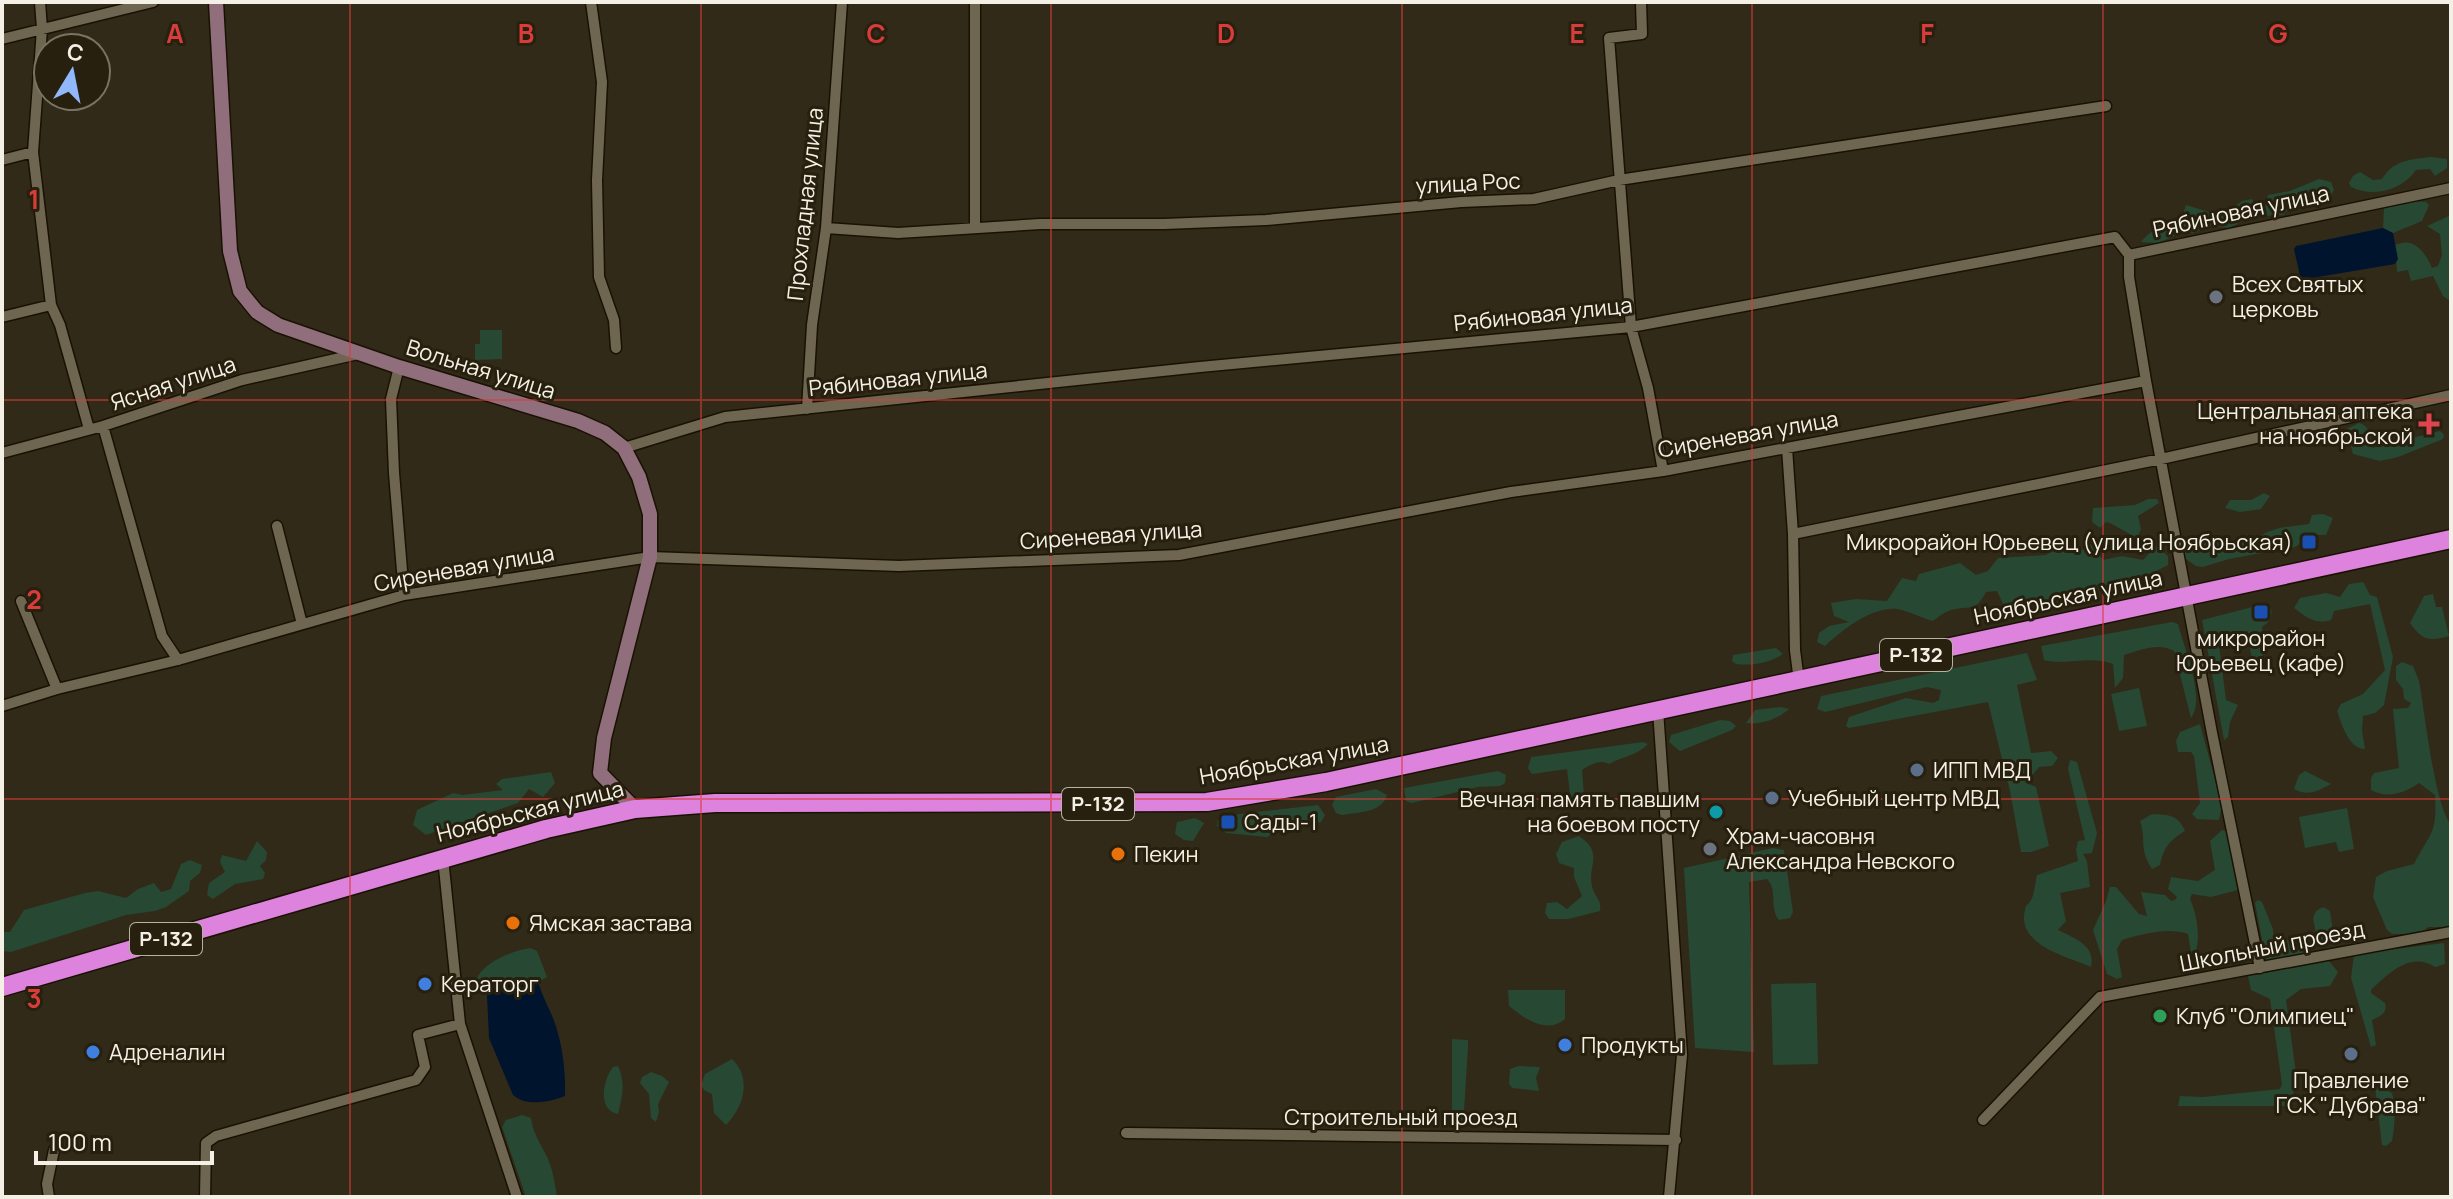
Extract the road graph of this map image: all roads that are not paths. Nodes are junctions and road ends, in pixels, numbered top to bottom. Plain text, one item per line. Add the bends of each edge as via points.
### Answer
1 (40, 2) edge
2 (153, 2) edge
3 (216, 2) edge
4 (591, 2) edge
5 (842, 2) edge
6 (975, 2) edge
7 (1641, 2) edge
8 (42, 29) junction
9 (2, 39) edge
10 (2106, 106) dead end
11 (33, 152) junction
12 (2, 160) edge
13 (1619, 180) junction
14 (2451, 188) edge
15 (826, 228) junction
16 (975, 228) junction
17 (2129, 255) junction
18 (51, 305) junction
19 (2, 317) edge
20 (1631, 327) junction
21 (616, 348) dead end
22 (358, 354) junction
23 (399, 367) junction
24 (2146, 381) junction
25 (2451, 395) edge
26 (807, 409) junction
27 (103, 426) junction
28 (89, 429) junction
29 (624, 448) junction
30 (1787, 448) junction
31 (2, 453) edge
32 (2161, 459) junction
33 (1663, 471) junction
34 (277, 526) dead end
35 (1793, 534) junction
36 (2451, 539) edge
37 (650, 557) junction
38 (404, 595) junction
39 (2187, 596) junction
40 (21, 601) dead end
41 (302, 624) junction
42 (178, 660) junction
43 (1799, 681) junction
44 (57, 689) junction
45 (2, 706) edge
46 (1658, 710) junction
47 (635, 809) junction
48 (443, 858) junction
49 (2451, 932) edge
50 (2260, 968) junction
51 (2, 987) edge
52 (460, 1024) junction
53 (1983, 1120) dead end
54 (1126, 1133) dead end
55 (1676, 1140) junction
56 (54, 1150) dead end
57 (49, 1197) edge
58 (205, 1197) edge
59 (517, 1197) edge
60 (1669, 1197) edge

1 - 8 street
2 - 8 street
3 - 22 street, Вольная улица via 230,251 240,291 257,312 278,325
4 - 21 street via 602,82 599,277 614,320
5 - 15 street, Прохладная улица
6 - 16 street
7 - 13 street via 1642,34 1609,38
8 - 9 street
8 - 11 street
10 - 13 street, улица Рос
11 - 12 street
11 - 18 street
13 - 16 street, улица Рос via 1534,199 1266,220
13 - 20 street
14 - 17 street, Рябиновая улица
15 - 16 street, улица Рос via 898,233
15 - 26 street, Прохладная улица
17 - 20 street, Рябиновая улица via 2115,237
17 - 24 street
18 - 19 street
18 - 28 street
20 - 26 street, Рябиновая улица
20 - 33 street
22 - 23 street, Вольная улица
22 - 27 street, Ясная улица via 242,380
23 - 29 street, Вольная улица via 578,421
23 - 38 street via 391,399
24 - 30 street, Сиреневая улица
24 - 32 street
25 - 32 street
26 - 29 street, Рябиновая улица via 725,417
27 - 28 street, Ясная улица
27 - 42 street via 162,636
28 - 31 street, Ясная улица
29 - 37 street via 650,514
30 - 33 street, Сиреневая улица
30 - 35 street
32 - 35 street
32 - 39 street
33 - 37 street, Сиреневая улица via 1511,492 1179,555 899,566
34 - 41 street
35 - 43 street
36 - 39 highway, Ноябрьская улица / Р-132
37 - 38 street, Сиреневая улица
37 - 47 street via 600,773
38 - 41 street, Сиреневая улица
39 - 43 highway, Ноябрьская улица / Р-132
39 - 50 street
40 - 44 street
41 - 42 street, Сиреневая улица
42 - 44 street, Сиреневая улица
43 - 46 highway, Ноябрьская улица / Р-132
44 - 45 street, Сиреневая улица
46 - 47 highway, Ноябрьская улица / Р-132 via 1326,782 1207,802 715,803
46 - 55 street via 1682,1055
47 - 48 highway, Ноябрьская улица / Р-132
48 - 51 highway, Ноябрьская улица / Р-132
48 - 52 street
49 - 50 street, Школьный проезд
50 - 53 street, Школьный проезд via 2100,997
52 - 58 street via 418,1035 425,1067 416,1080 216,1136 206,1143
52 - 59 street
54 - 55 street, Строительный проезд
55 - 60 street
56 - 57 street

